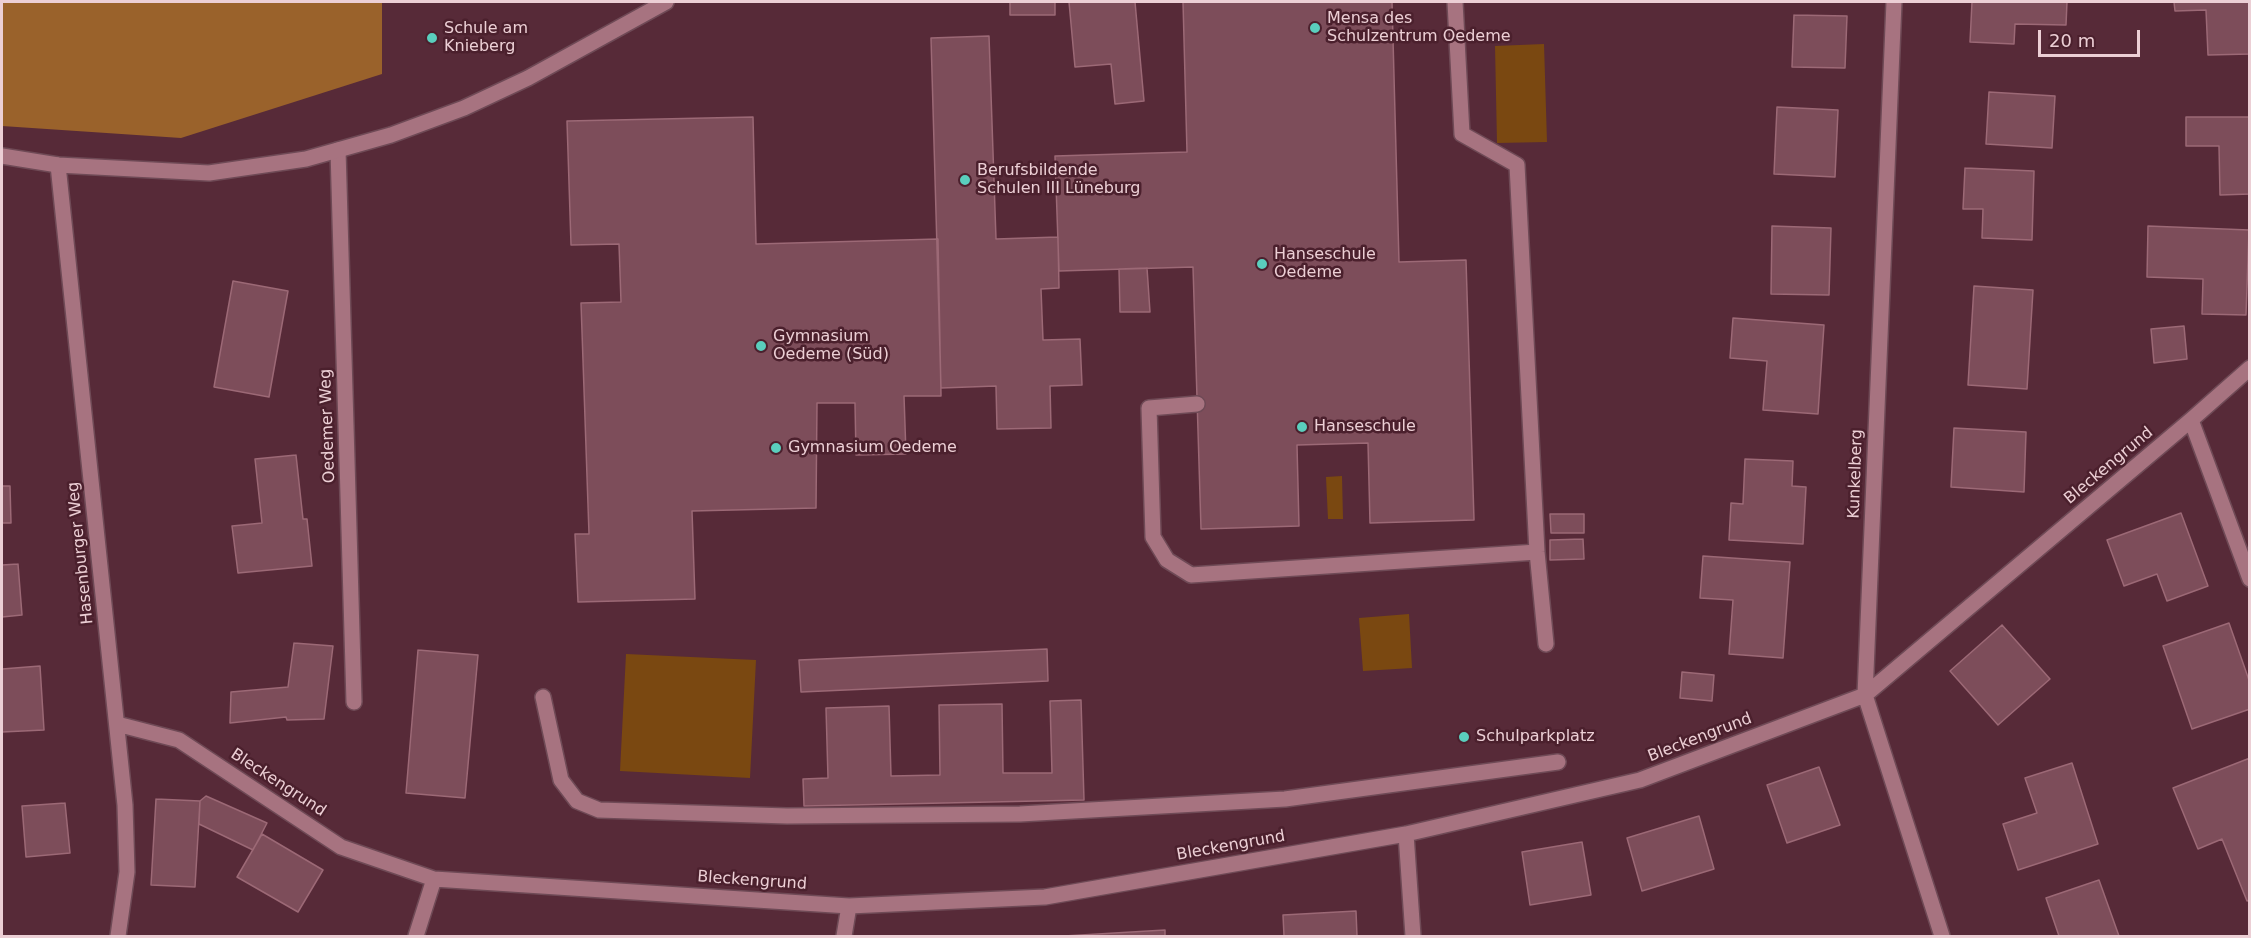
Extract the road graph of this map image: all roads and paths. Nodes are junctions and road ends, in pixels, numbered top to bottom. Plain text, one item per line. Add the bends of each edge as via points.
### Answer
1 (666, 2) edge
2 (1455, 2) edge
3 (1894, 2) edge
4 (338, 150) junction
5 (2, 156) edge
6 (58, 165) junction
7 (2250, 368) edge
8 (1197, 404) dead end
9 (2191, 420) junction
10 (1537, 552) junction
11 (2250, 579) edge
12 (1546, 645) dead end
13 (1865, 695) junction
14 (543, 697) dead end
15 (354, 702) dead end
16 (117, 724) junction
17 (1558, 762) dead end
18 (1406, 834) junction
19 (434, 879) junction
20 (849, 906) junction
21 (118, 936) edge
22 (416, 936) edge
23 (844, 936) edge
24 (1413, 936) edge
25 (1942, 936) edge

1 - 4 street via 528,78 464,108
2 - 10 street via 1462,134 1517,165
3 - 13 street, Kunkelberg
4 - 6 street via 306,159 209,173
4 - 15 street, Oedemer Weg
5 - 6 street
6 - 16 street, Hasenburger Weg
7 - 9 street, Bleckengrund
8 - 10 street via 1149,408 1153,537 1167,560 1191,575
9 - 11 street
9 - 13 street, Bleckengrund
10 - 12 street
13 - 18 street, Bleckengrund via 1640,780
13 - 25 street, Kunkelberg
14 - 17 street via 561,780 577,801 599,810 787,816 1020,814 1285,799
16 - 19 street, Bleckengrund via 179,740 342,847
16 - 21 street, Hasenburger Weg via 127,872
18 - 20 street, Bleckengrund via 1045,897
18 - 24 street
19 - 20 street, Bleckengrund
19 - 22 street
20 - 23 street

